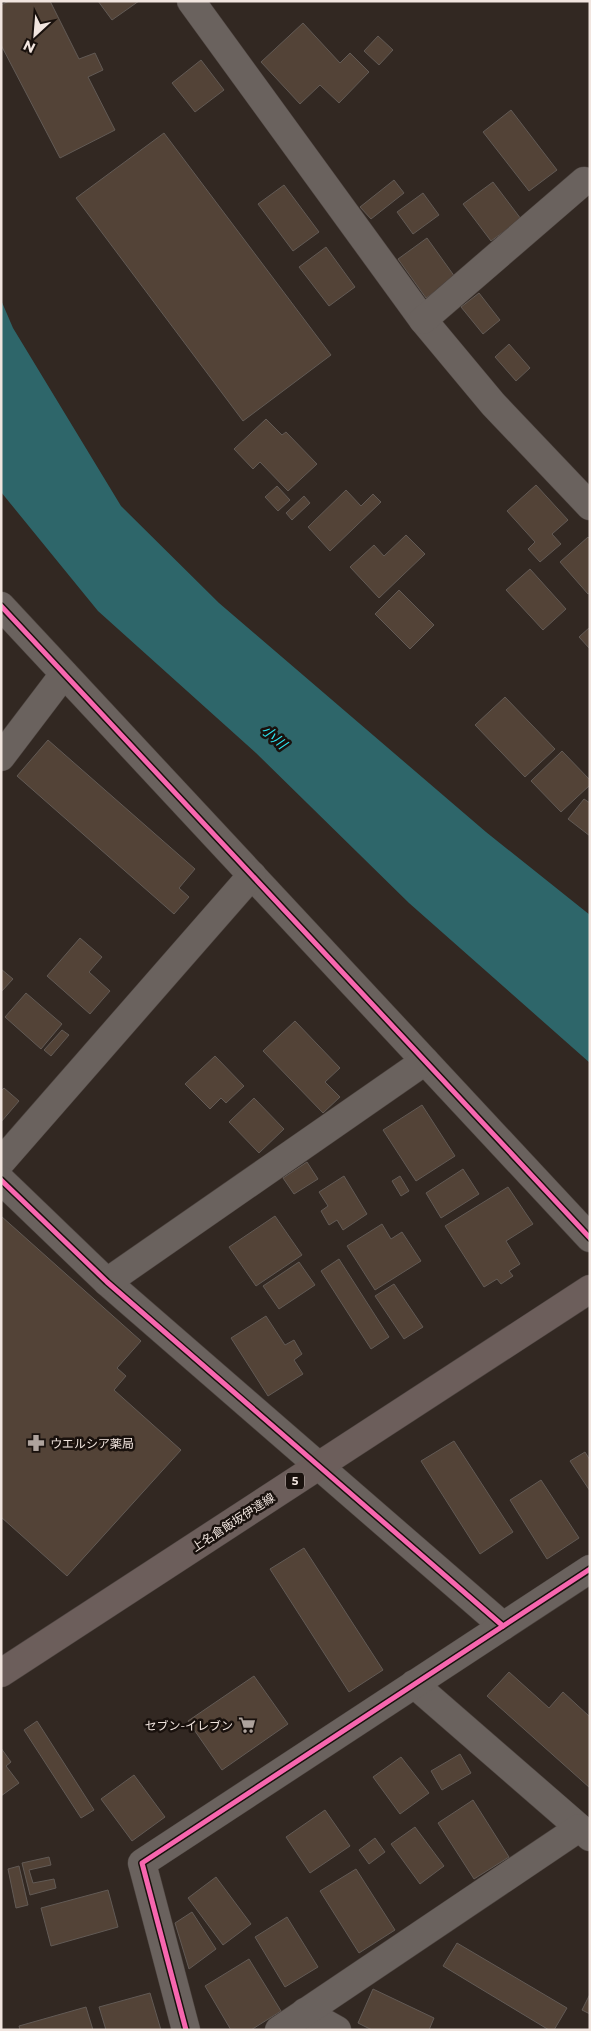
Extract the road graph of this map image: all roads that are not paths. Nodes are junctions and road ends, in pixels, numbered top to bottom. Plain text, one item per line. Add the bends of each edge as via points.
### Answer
1 (192, 1) edge
2 (584, 181) dead end
3 (423, 320) junction
4 (590, 506) edge
5 (1, 606) edge
6 (64, 674) junction
7 (1, 756) edge
8 (252, 875) junction
9 (425, 1061) junction
10 (1, 1162) edge
11 (1, 1180) edge
12 (590, 1238) edge
13 (107, 1282) junction
14 (590, 1289) edge
15 (319, 1466) junction
16 (590, 1569) edge
17 (503, 1626) junction
18 (1, 1673) edge
19 (414, 1684) junction
20 (584, 1832) edge
21 (305, 2012) junction
22 (186, 2030) edge
23 (279, 2030) edge
24 (338, 2030) edge

1 - 3 street
2 - 3 street
3 - 4 street via 493,404
5 - 6 street
6 - 7 street
6 - 8 street
8 - 9 street
8 - 10 street
9 - 12 street
9 - 13 street
11 - 13 street
13 - 15 street
14 - 15 main road, 上名倉飯坂伊達線 / 5
15 - 17 street
15 - 18 main road, 上名倉飯坂伊達線 / 5
16 - 17 street
17 - 19 street
19 - 20 street
19 - 22 street via 142,1863
20 - 21 street
21 - 23 street
21 - 24 street

